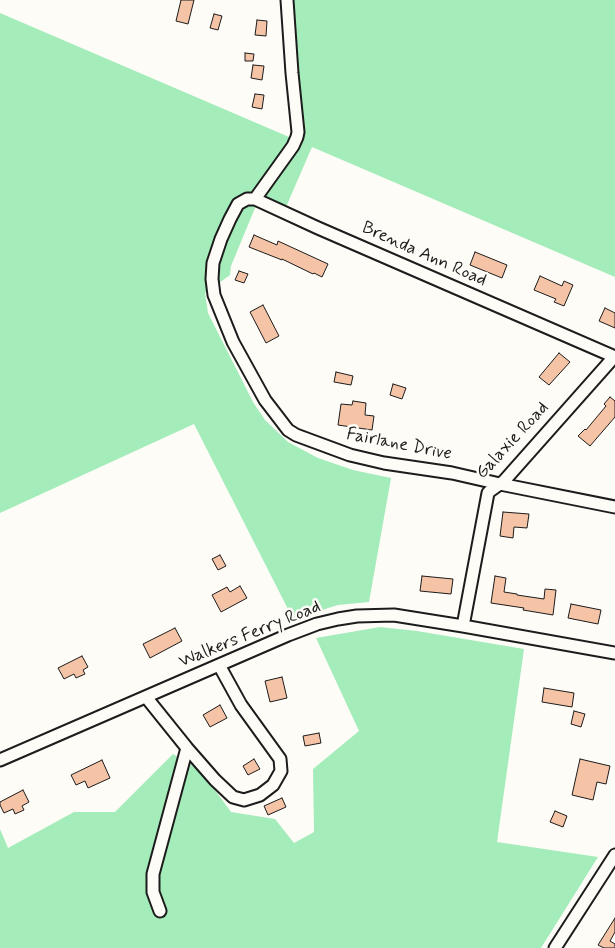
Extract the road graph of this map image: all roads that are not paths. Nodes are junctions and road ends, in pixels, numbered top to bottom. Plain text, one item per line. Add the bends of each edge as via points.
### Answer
1 (287, 0) edge
2 (255, 199) junction
3 (614, 357) edge
4 (500, 484) junction
5 (615, 507) edge
6 (462, 626) junction
7 (615, 653) edge
8 (218, 665) junction
9 (146, 696) junction
10 (187, 748) junction
11 (0, 760) edge
12 (615, 855) edge
13 (160, 911) dead end
14 (555, 948) edge

1 - 2 street via 297,137
2 - 3 street, Brenda Ann Road
2 - 4 street, Fairlane Drive via 238,204 228,222 213,263 214,295 233,342 266,400 288,430 350,455
3 - 4 street, Galaxie Road
4 - 5 street, Fairlane Drive
4 - 6 street, Galaxie Road via 490,490 486,498
6 - 7 street, Walkers Ferry Road
6 - 8 street, Walkers Ferry Road via 394,615 338,619 295,632
8 - 9 street, Walkers Ferry Road
8 - 10 street via 280,759 282,771 260,796 244,800 233,797
9 - 10 street
9 - 11 street, Walkers Ferry Road
10 - 13 street via 153,874 153,892
12 - 14 street

